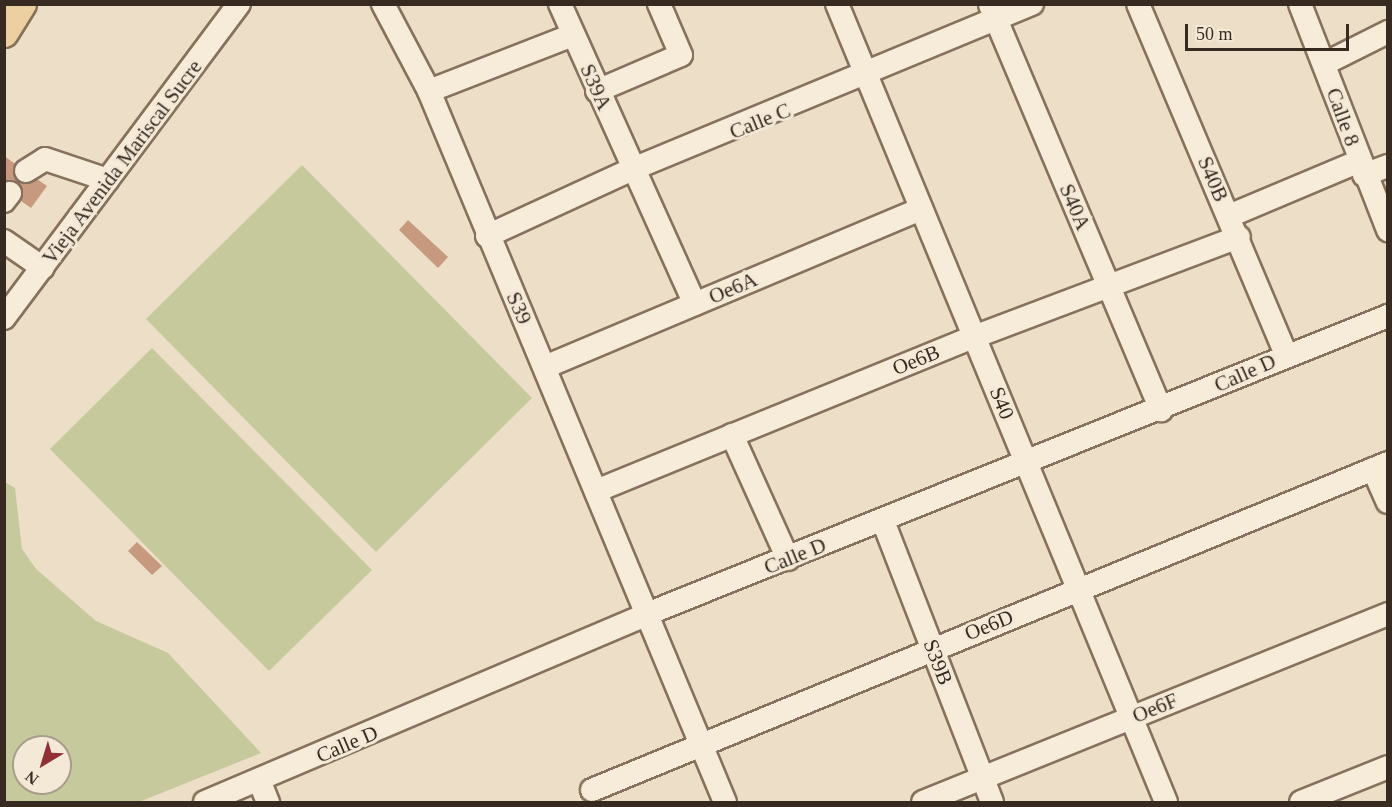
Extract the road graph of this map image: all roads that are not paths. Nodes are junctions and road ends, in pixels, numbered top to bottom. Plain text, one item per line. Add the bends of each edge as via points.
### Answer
1 (22, 4) edge
2 (239, 4) edge
3 (384, 4) edge
4 (560, 4) edge
5 (659, 4) edge
6 (837, 4) edge
7 (1032, 4) edge
8 (1138, 4) edge
9 (1300, 4) edge
10 (993, 12) edge
11 (1388, 32) edge
12 (4, 33) edge
13 (573, 34) junction
14 (1324, 64) junction
15 (867, 77) junction
16 (429, 91) junction
17 (597, 91) junction
18 (1388, 166) edge
19 (1362, 168) junction
20 (633, 169) junction
21 (26, 171) dead end
22 (108, 180) junction
23 (921, 209) junction
24 (1228, 216) junction
25 (1388, 230) edge
26 (488, 236) junction
27 (1239, 237) junction
28 (4, 241) edge
29 (42, 268) junction
30 (1109, 287) junction
31 (695, 304) junction
32 (1388, 316) edge
33 (4, 318) edge
34 (974, 337) junction
35 (1286, 355) junction
36 (545, 367) junction
37 (1161, 410) junction
38 (732, 435) junction
39 (1027, 464) junction
40 (1380, 466) edge
41 (596, 491) junction
42 (1388, 502) edge
43 (884, 521) junction
44 (788, 559) junction
45 (1078, 589) junction
46 (647, 614) junction
47 (1388, 614) edge
48 (932, 647) junction
49 (1131, 718) junction
50 (700, 741) junction
51 (1388, 767) edge
52 (983, 778) junction
53 (259, 780) junction
54 (592, 790) dead end
55 (1313, 800) edge
56 (205, 802) edge
57 (268, 802) edge
58 (725, 802) edge
59 (923, 802) edge
60 (992, 802) edge
61 (1166, 802) edge

1 - 12 main road
2 - 22 street, Vieja Avenida Mariscal Sucre
3 - 16 street, S39
4 - 13 street, S39A
5 - 17 street via 681,55
6 - 15 street, S40
7 - 10 street, Calle C
8 - 24 street, S40B
9 - 14 street, Calle 8
10 - 15 street, Calle C
10 - 30 street, S40A
11 - 14 street
13 - 16 street
13 - 17 street, S39A
14 - 19 street, Calle 8
15 - 20 street, Calle C
15 - 23 street, S40
16 - 26 street, S39
17 - 20 street, S39A
18 - 19 street
19 - 24 street
19 - 25 street, Calle 8
20 - 26 street, Calle C
20 - 31 street, S39A
21 - 22 street via 45,159
22 - 29 street, Vieja Avenida Mariscal Sucre
23 - 31 street, Oe6A
23 - 34 street, S40
24 - 27 street, S40B
26 - 36 street, S39
27 - 30 street, Oe6B
27 - 35 street, S40B
28 - 29 street
29 - 33 street, Vieja Avenida Mariscal Sucre
30 - 34 street, Oe6B
30 - 37 street, S40A
31 - 36 street, Oe6A
32 - 35 street, Calle D
34 - 38 street, Oe6B
34 - 39 street, S40
35 - 37 street, Calle D
36 - 41 street, S39
37 - 39 street, Calle D
38 - 41 street, Oe6B
38 - 44 street
39 - 43 street, Calle D
39 - 45 street, S40
40 - 42 street
40 - 45 street, Oe6D
41 - 46 street, S39
43 - 44 street, Calle D
43 - 48 street, S39B
44 - 46 street, Calle D
45 - 48 street, Oe6D
45 - 49 street, S40
46 - 50 street, S39
46 - 53 street, Calle D
47 - 49 street, Oe6F
48 - 50 street, Oe6D
48 - 52 street, S39B
49 - 52 street, Oe6F
49 - 61 street, S40
50 - 54 street, Oe6D
50 - 58 street, S39
51 - 55 street
52 - 59 street, Oe6F
52 - 60 street, S39B
53 - 56 street, Calle D
53 - 57 street

